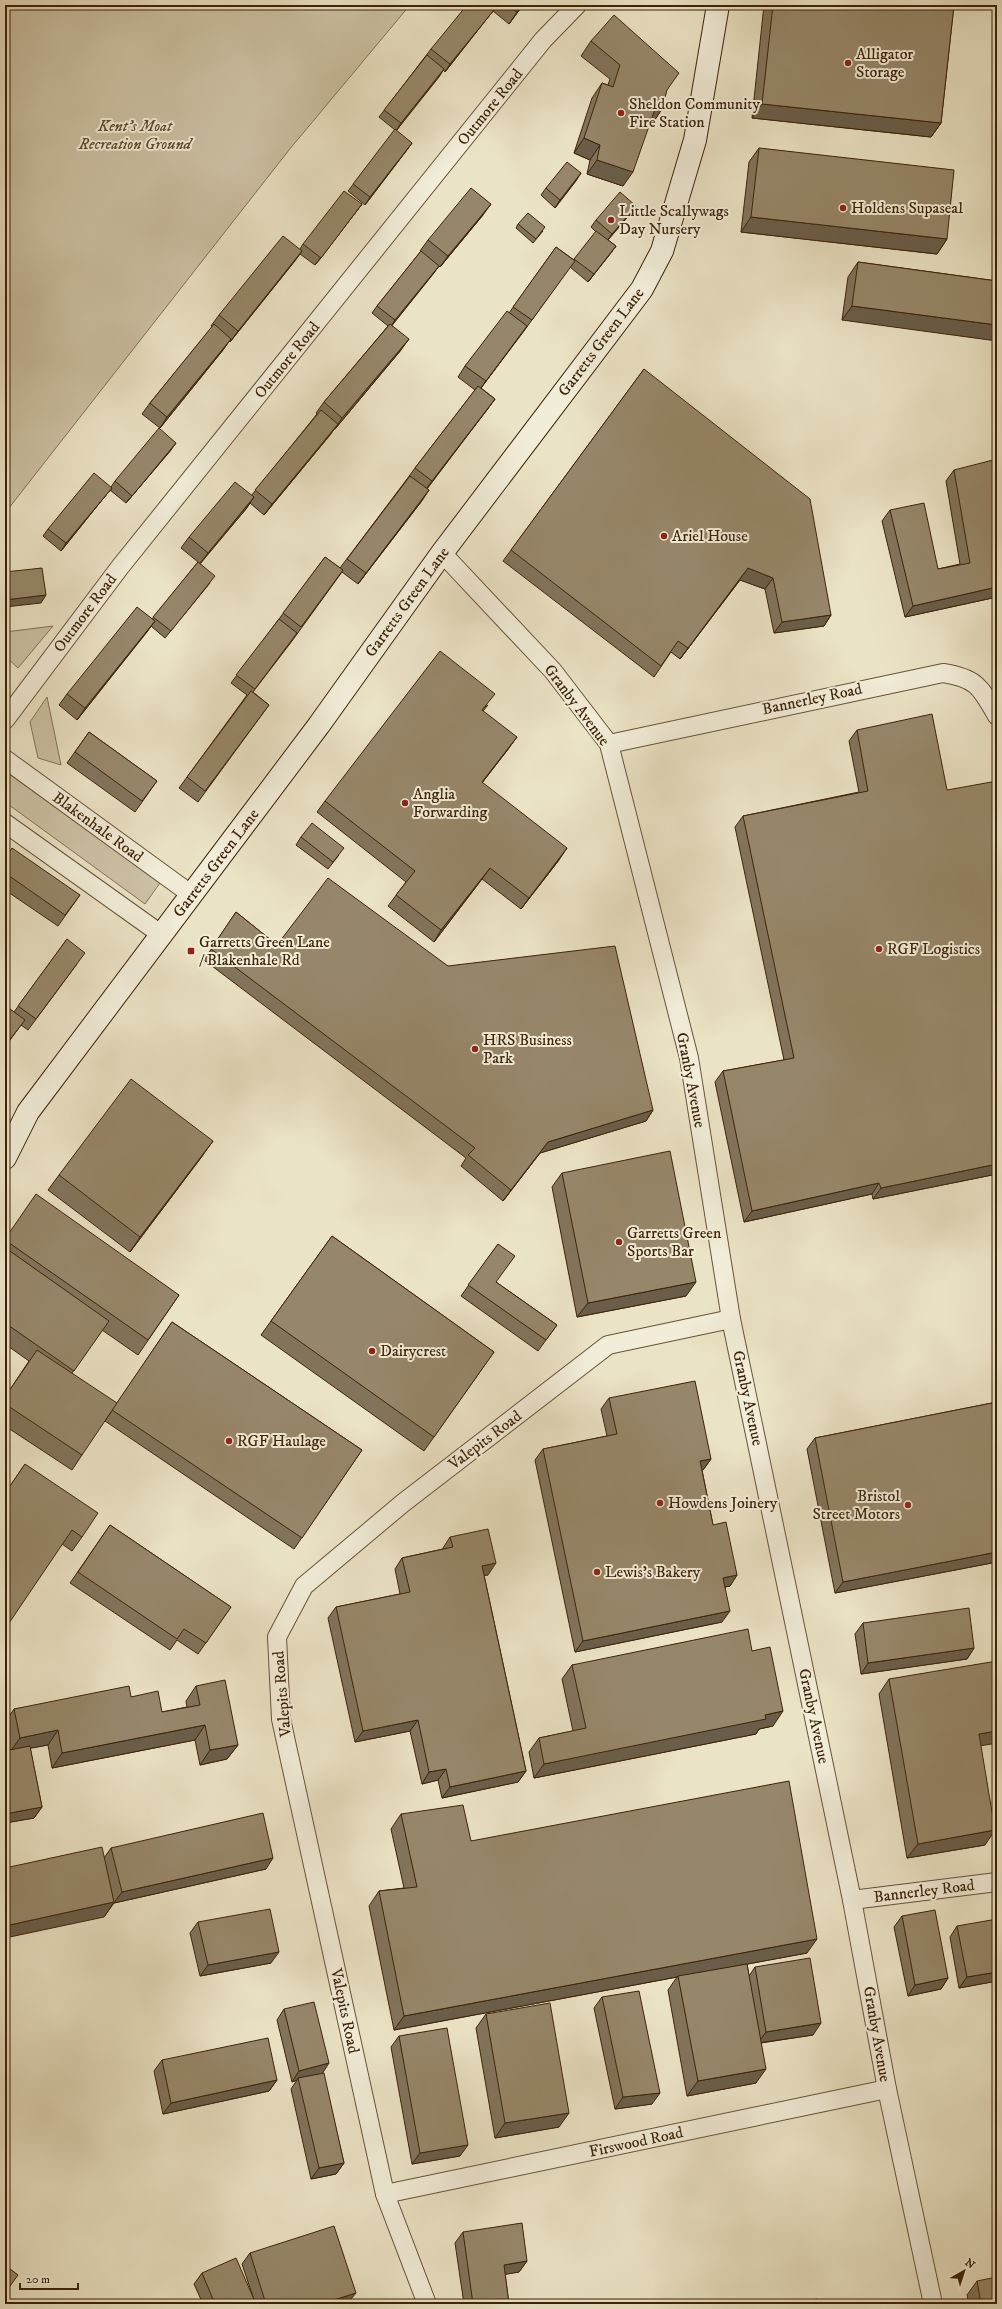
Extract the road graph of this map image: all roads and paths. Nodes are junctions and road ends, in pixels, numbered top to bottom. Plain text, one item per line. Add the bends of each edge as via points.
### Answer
1 (577, 5) edge
2 (718, 5) edge
3 (442, 553) junction
4 (997, 716) edge
5 (5, 720) edge
6 (610, 744) junction
7 (5, 759) edge
8 (5, 823) edge
9 (192, 895) junction
10 (162, 934) junction
11 (5, 1158) edge
12 (732, 1318) junction
13 (997, 1882) edge
14 (852, 1900) junction
15 (887, 2089) junction
16 (385, 2194) junction
17 (427, 2304) edge
18 (933, 2304) edge

1 - 5 street, Outmore Road via 543,40 120,567
2 - 3 street, Garretts Green Lane via 695,140 672,220 642,289
3 - 6 street, Granby Avenue via 553,671
3 - 9 street, Garretts Green Lane via 319,725
4 - 6 street, Bannerley Road via 981,689 962,676 943,673
6 - 12 street, Granby Avenue via 689,1058
7 - 9 street, Blakenhale Road
8 - 10 street
9 - 10 street, Garretts Green Lane
10 - 11 street, Garretts Green Lane via 28,1112
12 - 14 street, Granby Avenue
12 - 16 street, Valepits Road via 608,1345 403,1503 304,1586 277,1637 281,1718
13 - 14 street, Bannerley Road
14 - 15 street, Granby Avenue
15 - 16 street, Firswood Road
15 - 18 street, Granby Avenue
16 - 17 street, Valepits Road

